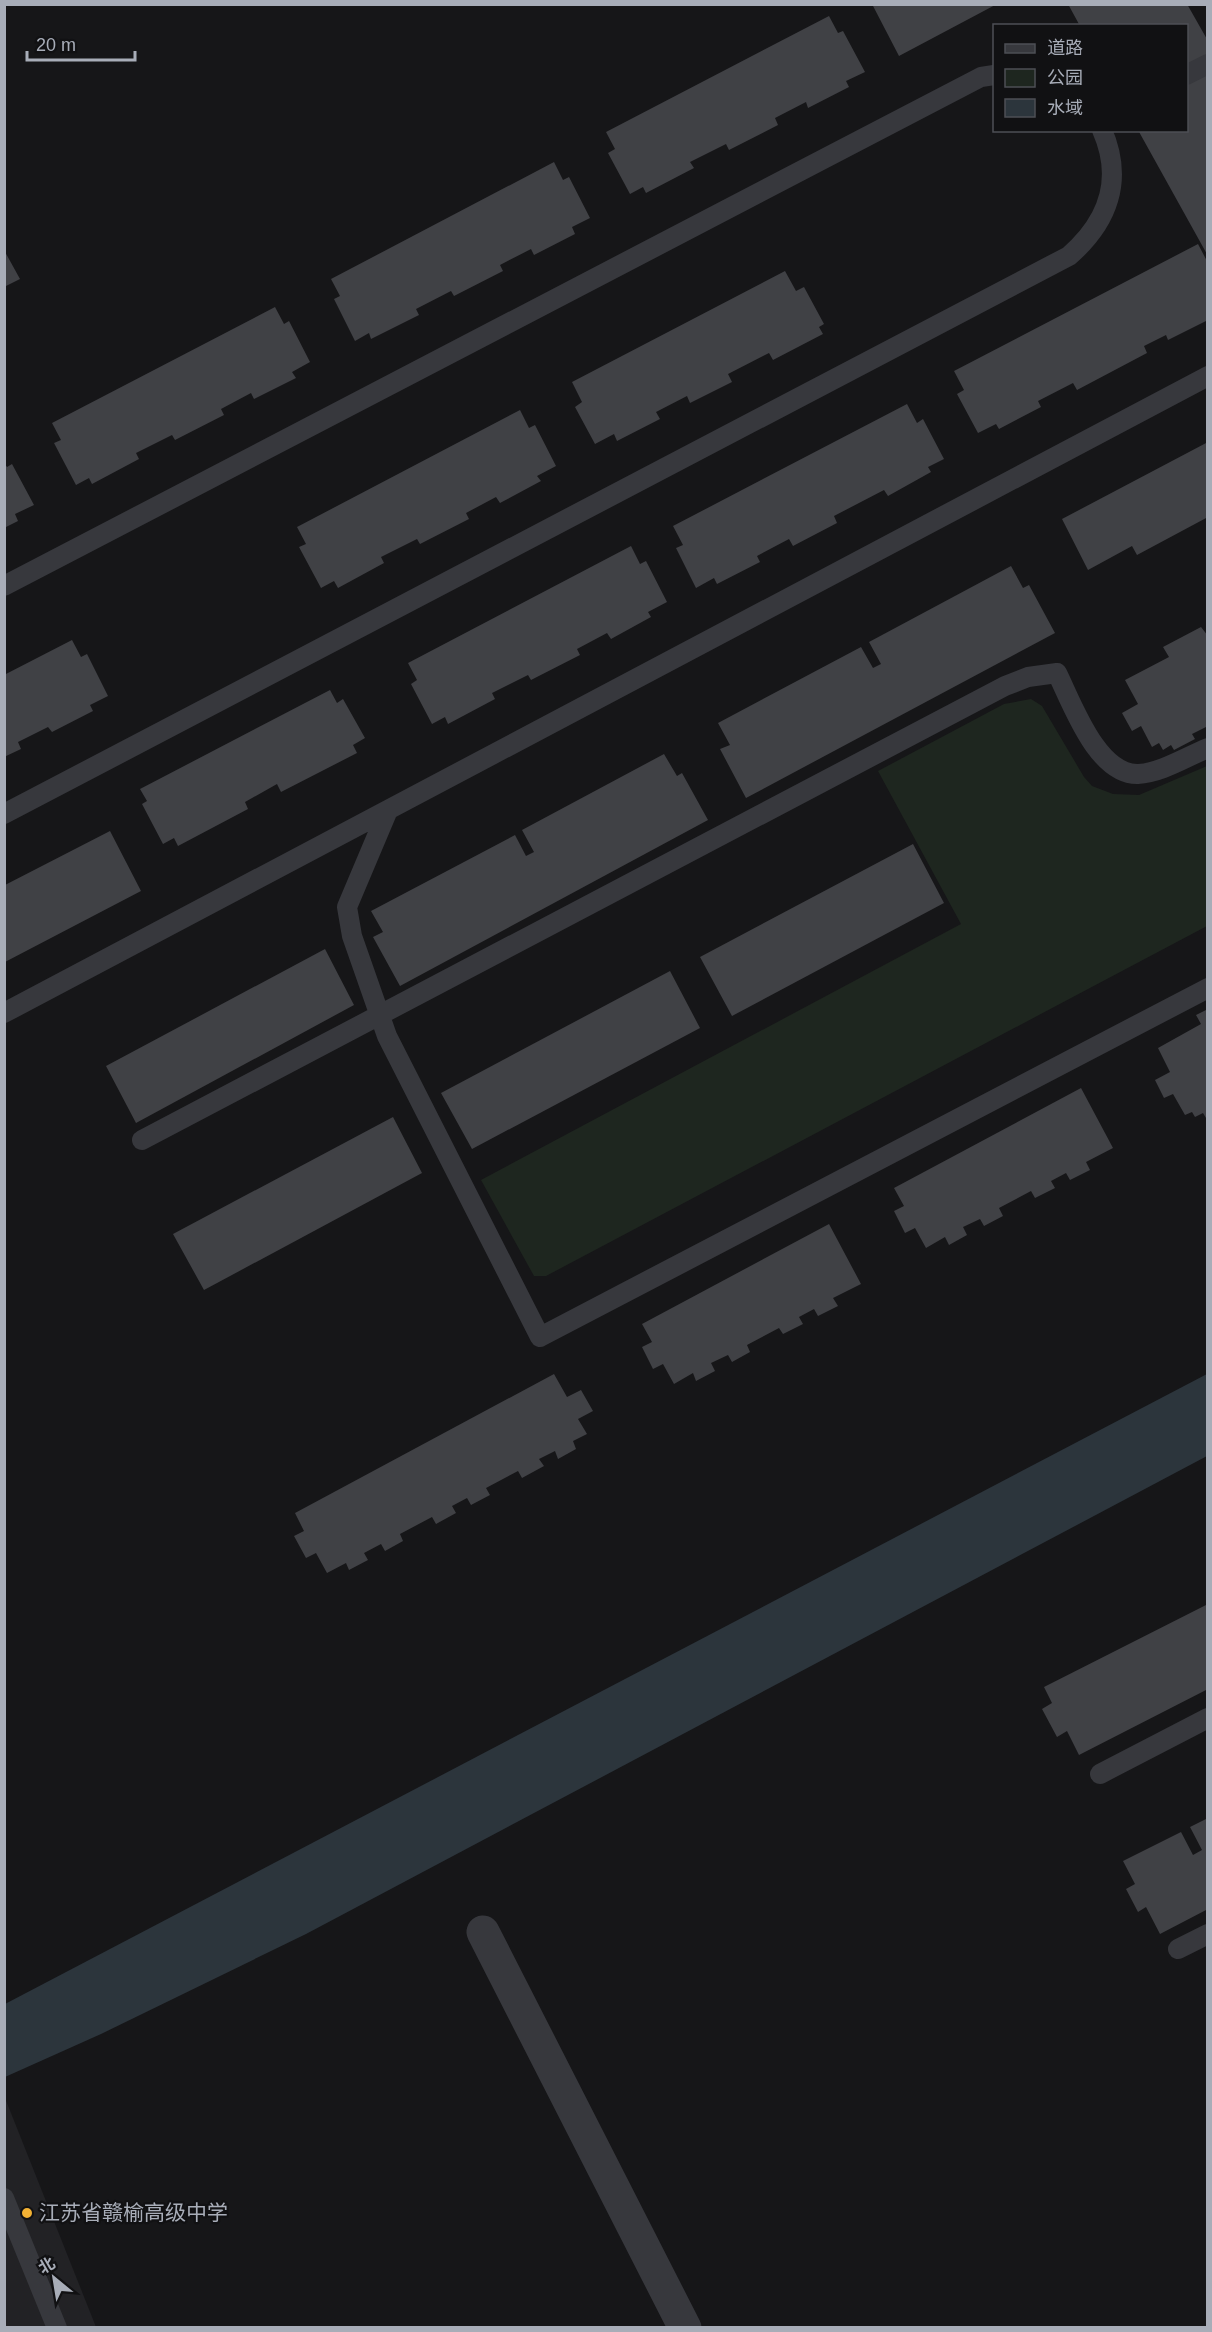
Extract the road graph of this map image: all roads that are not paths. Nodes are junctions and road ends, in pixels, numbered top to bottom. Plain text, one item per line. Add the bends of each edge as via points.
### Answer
1 (1208, 64) edge
2 (1188, 74) edge
3 (993, 75) edge
4 (1103, 132) edge
5 (1208, 376) edge
6 (4, 586) edge
7 (1208, 748) edge
8 (388, 810) junction
9 (4, 814) edge
10 (1208, 988) edge
11 (4, 1013) edge
12 (380, 1015) junction
13 (142, 1140) dead end
14 (1208, 1718) edge
15 (1100, 1774) dead end
16 (483, 1932) dead end
17 (1208, 1934) edge
18 (1178, 1949) dead end
19 (4, 2198) edge
20 (9, 2221) edge
21 (57, 2328) edge
22 (685, 2328) edge

1 - 2 lane
3 - 6 lane via 981,77
4 - 9 lane via 1112,163 1107,204 1087,240 1069,256
5 - 8 lane
7 - 12 lane via 1154,771 1121,771 1107,761 1091,740 1057,673 1028,677
8 - 11 lane
8 - 12 lane via 347,906 352,936
10 - 12 lane via 540,1337 387,1036
12 - 13 lane
14 - 15 lane
16 - 22 street
17 - 18 lane
19 - 20 lane
20 - 21 lane

